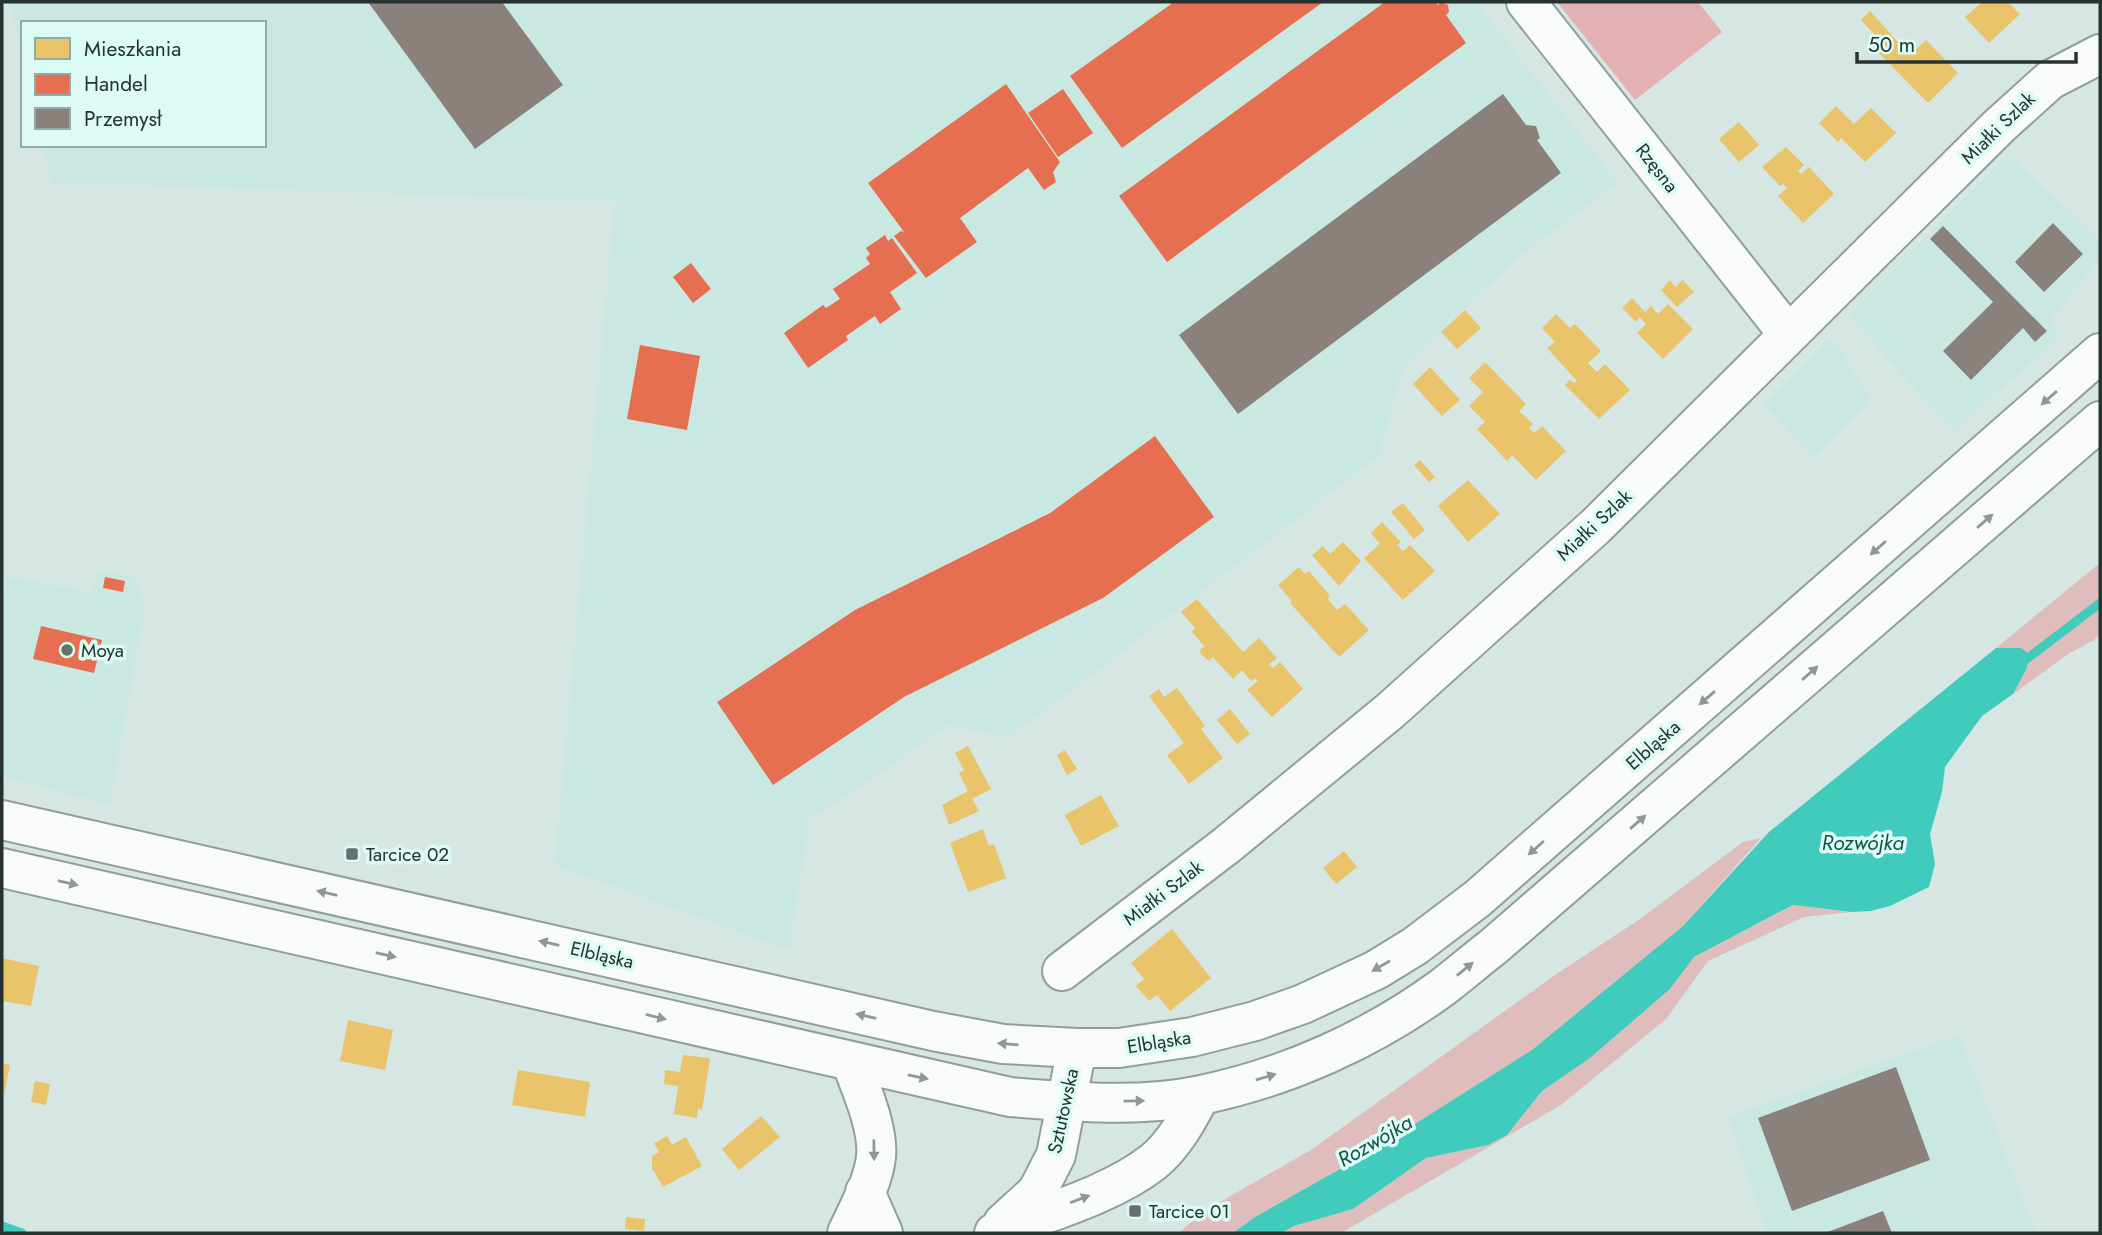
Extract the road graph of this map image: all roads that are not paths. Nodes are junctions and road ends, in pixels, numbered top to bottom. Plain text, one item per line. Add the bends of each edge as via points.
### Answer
1 (1526, 2) edge
2 (2100, 54) edge
3 (1788, 334) junction
4 (2100, 353) edge
5 (2100, 421) edge
6 (2, 820) edge
7 (2, 869) edge
8 (1062, 971) dead end
9 (1077, 1048) junction
10 (851, 1062) junction
11 (1200, 1096) junction
12 (1068, 1101) junction
13 (866, 1192) junction
14 (847, 1233) edge
15 (883, 1233) edge
16 (992, 1233) edge

1 - 3 main road, Rzęsna
2 - 3 main road, Miałki Szlak via 2050,80
3 - 8 main road, Miałki Szlak via 1596,526 1390,711 1227,845
4 -> 9 main road, Elbląska via 1477,900 1415,946 1344,987 1255,1021 1180,1039 1119,1048
11 -> 5 main road via 1277,1074 1334,1051 1442,987
9 -> 6 main road, Elbląska via 1003,1044 933,1031
7 -> 10 main road
9 - 12 main road, Sztutowska
10 -> 12 main road via 1010,1097
10 -> 13 main road via 870,1110 876,1156
12 -> 11 main road
16 -> 11 main road, Sztutowska via 1122,1183 1155,1160 1186,1124
12 - 16 main road, Sztutowska via 1056,1156 1037,1192
13 - 14 main road
13 - 15 main road

